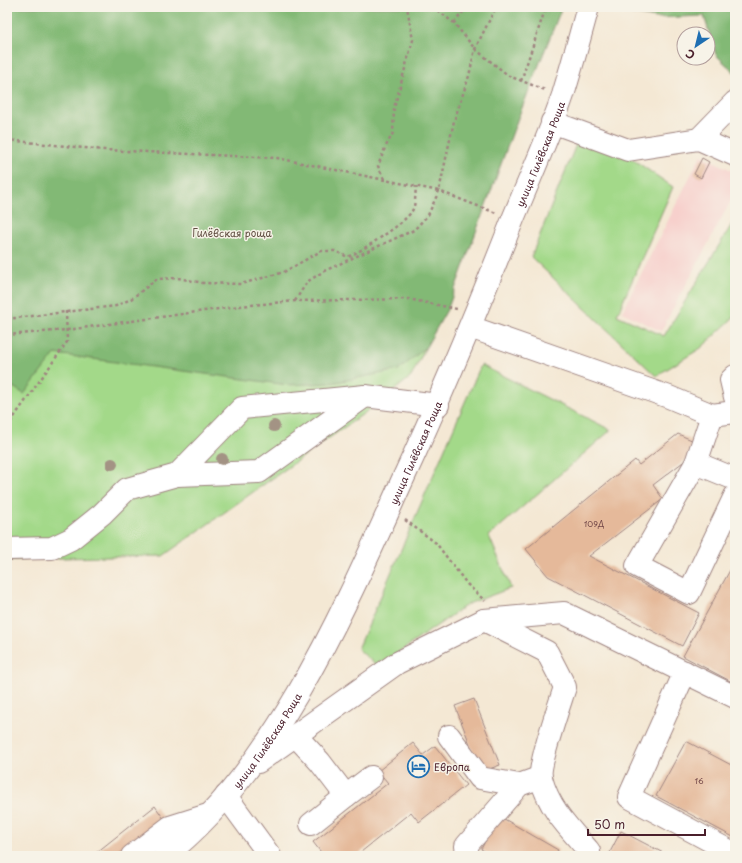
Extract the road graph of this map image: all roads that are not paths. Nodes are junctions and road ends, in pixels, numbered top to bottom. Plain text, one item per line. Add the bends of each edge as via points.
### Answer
1 (588, 7) edge
2 (735, 102) edge
3 (552, 122) junction
4 (699, 139) junction
5 (735, 155) edge
6 (473, 320) junction
7 (735, 376) edge
8 (365, 396) junction
9 (735, 397) edge
10 (438, 405) junction
11 (735, 412) edge
12 (712, 415) junction
13 (696, 463) junction
14 (177, 474) junction
15 (735, 479) edge
16 (735, 496) edge
17 (7, 549) edge
18 (493, 619) junction
19 (685, 672) junction
20 (735, 698) edge
21 (296, 736) junction
22 (449, 736) dead end
23 (244, 772) junction
24 (371, 777) dead end
25 (540, 777) junction
26 (519, 786) junction
27 (226, 796) junction
28 (346, 796) junction
29 (210, 815) junction
30 (311, 824) dead end
31 (735, 854) edge
32 (132, 856) edge
33 (165, 856) edge
34 (270, 856) edge
35 (468, 856) edge
36 (588, 856) edge

1 - 3 street, улица Гилёвская Роща
2 - 4 street
3 - 4 street via 628,150
3 - 6 street, улица Гилёвская Роща
4 - 5 street
6 - 10 street, улица Гилёвская Роща
6 - 12 street
7 - 9 street via 731,380
8 - 10 street
8 - 14 street via 259,472
8 - 14 street via 242,408
10 - 23 street, улица Гилёвская Роща via 355,583 294,700
11 - 12 street
12 - 13 street
13 - 15 street
13 - 16 street via 637,566 689,593
14 - 17 street via 127,489 71,539 52,548
18 - 19 street via 564,613
18 - 21 street via 397,663
18 - 25 street via 547,652 565,687 550,733
19 - 20 street
19 - 31 street via 629,797
21 - 23 street
21 - 28 street
22 - 26 street via 480,778
23 - 27 street, улица Гилёвская Роща
24 - 28 street
25 - 26 street
25 - 36 street via 555,812 589,851
26 - 35 street via 466,846
27 - 29 street, улица Гилёвская Роща
27 - 34 street
28 - 30 street
29 - 32 street via 170,826
29 - 33 street, улица Гилёвская Роща

